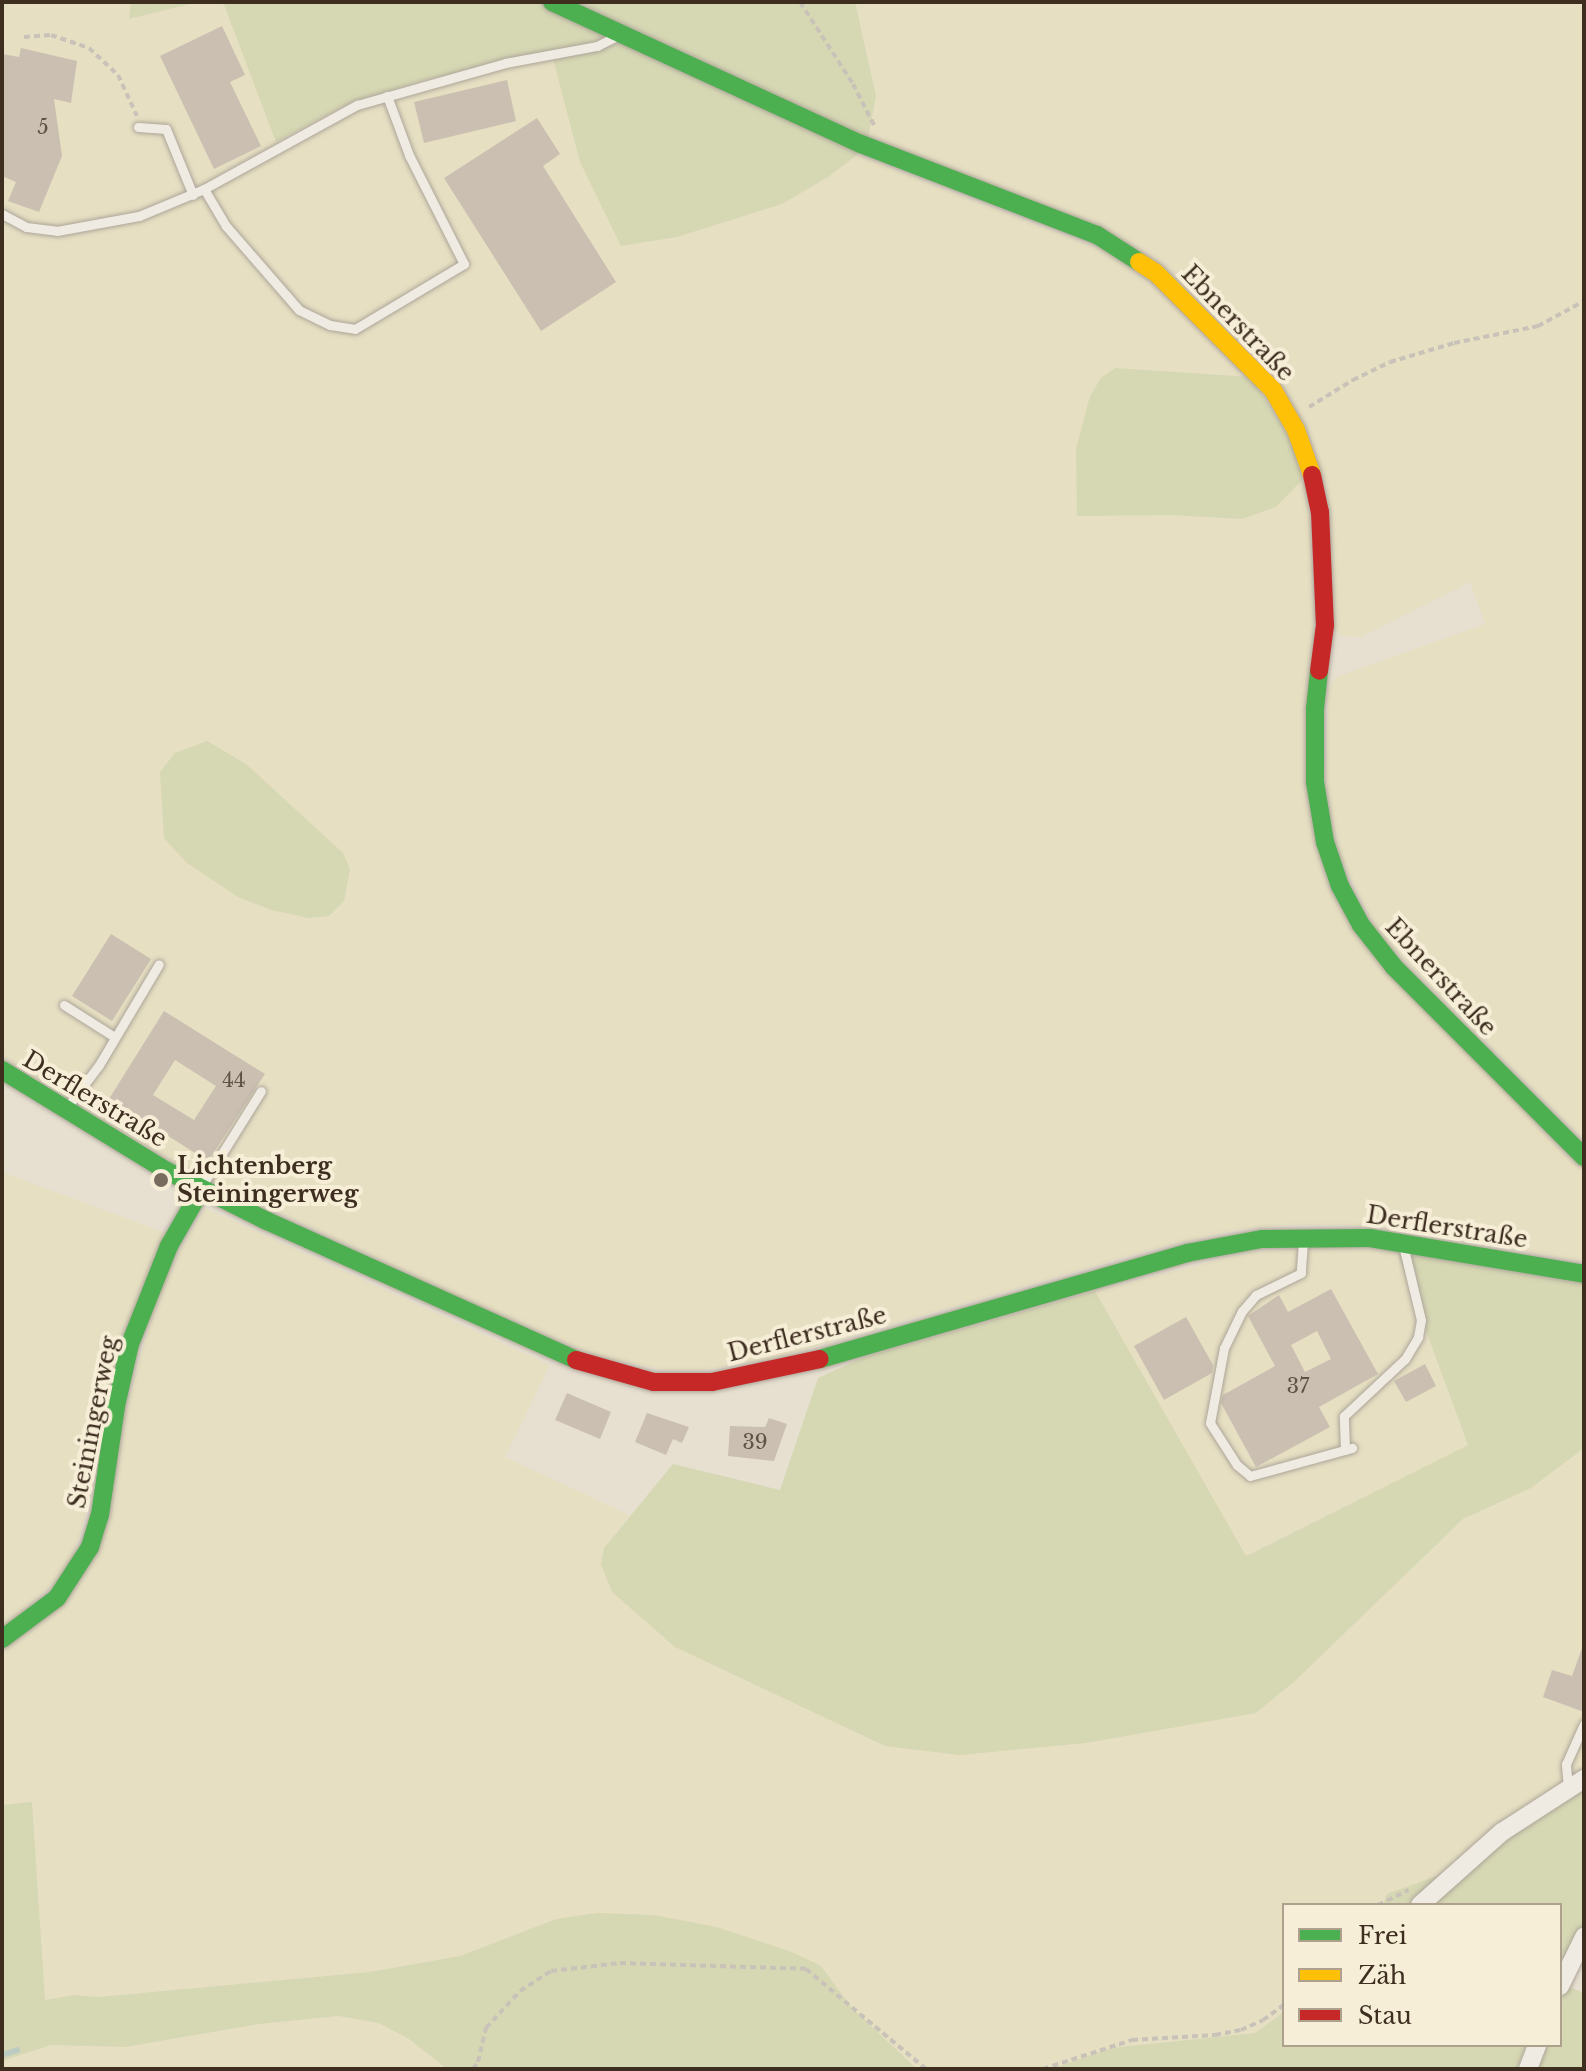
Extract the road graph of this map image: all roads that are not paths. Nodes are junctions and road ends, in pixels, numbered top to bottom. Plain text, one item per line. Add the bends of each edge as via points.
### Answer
1 (552, 2) edge
2 (620, 32) junction
3 (387, 96) junction
4 (138, 127) road end
5 (204, 189) junction
6 (193, 195) junction
7 (2, 214) edge
8 (159, 964) dead end
9 (64, 1005) dead end
10 (113, 1036) junction
11 (2, 1070) edge
12 (261, 1091) dead end
13 (66, 1109) junction
14 (1584, 1157) edge
15 (200, 1189) junction
16 (1303, 1236) junction
17 (1403, 1242) junction
18 (1584, 1274) edge
19 (2, 1639) edge
20 (1584, 1724) edge
21 (1576, 1784) edge
22 (1422, 1903) edge
23 (1584, 1937) edge
24 (1562, 1982) edge
25 (1536, 2047) edge
26 (1528, 2069) edge

1 - 2 street, Ebnerstraße
2 - 3 lane via 597,46 505,63
2 - 14 street, Ebnerstraße via 890,156 1070,221 1139,260 1237,349 1273,390 1310,465 1323,540 1325,625 1314,757 1323,834 1335,875 1361,925 1394,967
3 - 5 lane via 342,111
3 - 5 lane via 409,155 464,264 355,329 330,325 299,310 226,226
4 - 6 lane via 166,129
5 - 6 lane
6 - 7 lane via 139,216 66,230 26,227
8 - 10 lane
9 - 10 lane
10 - 13 lane
11 - 13 street, Derflerstraße
12 - 15 lane
13 - 15 street, Derflerstraße
15 - 16 street, Derflerstraße via 568,1357 654,1382 712,1382 789,1368 1187,1253
15 - 19 street, Steiningerweg via 169,1246 130,1344 90,1547 57,1598
16 - 17 street, Derflerstraße
16 - 17 lane via 1301,1273 1256,1295 1242,1311 1224,1348 1208,1417 1218,1439 1250,1476 1348,1449 1343,1426 1350,1407 1405,1359 1418,1337 1421,1320
17 - 18 street, Derflerstraße
20 - 21 lane via 1566,1764
21 - 22 street via 1502,1832
23 - 24 street
25 - 26 street

